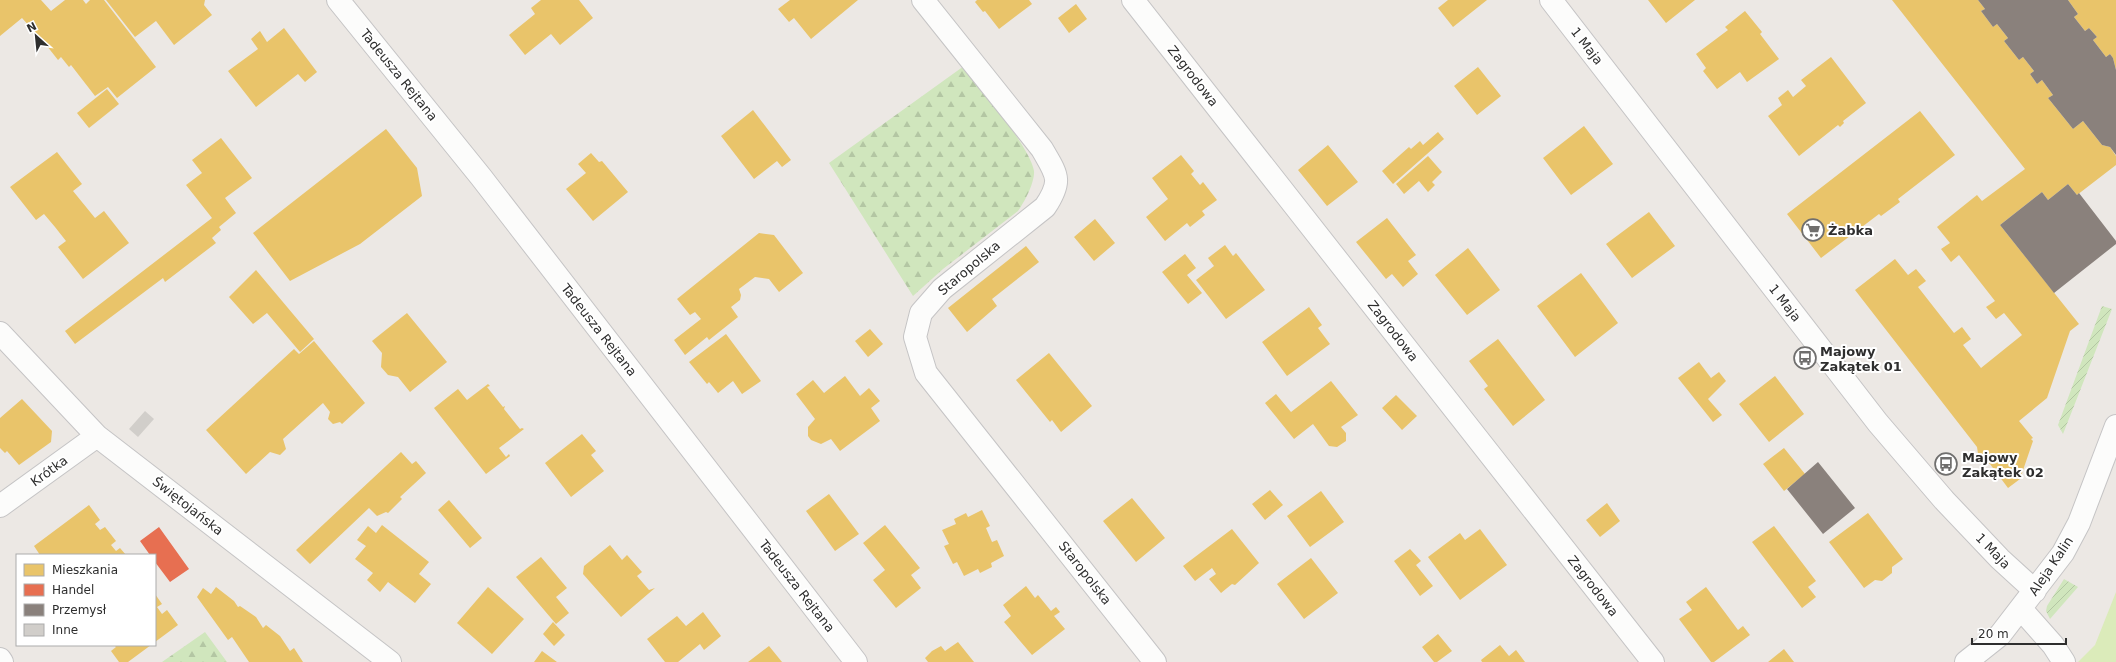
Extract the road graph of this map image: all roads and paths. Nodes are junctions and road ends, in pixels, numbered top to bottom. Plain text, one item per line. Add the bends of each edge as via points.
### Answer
1 (338, 0) edge
2 (923, 0) edge
3 (1133, 0) edge
4 (1551, 0) edge
5 (0, 333) edge
6 (2116, 426) edge
7 (97, 436) junction
8 (0, 506) edge
9 (2035, 591) junction
10 (2021, 609) junction
11 (0, 659) edge
12 (2, 662) edge
13 (390, 662) edge
14 (856, 662) edge
15 (1155, 662) edge
16 (1653, 662) edge
17 (1966, 662) edge
18 (2064, 662) edge

1 - 14 street, Tadeusza Rejtana via 481,177
2 - 15 street, Staropolska via 1042,149 1057,174 1054,193 1045,207 942,289 921,313 915,337 926,373
3 - 16 street, Zagrodowa
4 - 9 street, 1 Maja via 1883,428 2000,559
5 - 7 street, Świętojańska
6 - 9 street, Aleja Kalin via 2072,537
7 - 8 street, Krótka
7 - 13 street, Świętojańska
9 - 10 street, Aleja Kalin
10 - 17 street, Aleja Kalin via 2000,635
10 - 18 street via 2053,645
11 - 12 street

